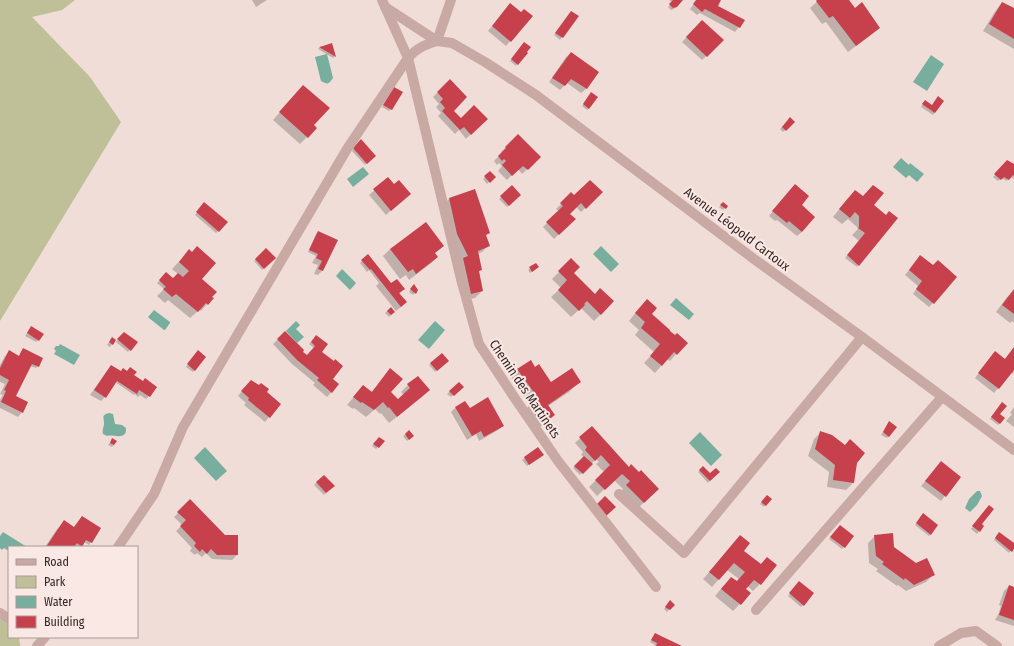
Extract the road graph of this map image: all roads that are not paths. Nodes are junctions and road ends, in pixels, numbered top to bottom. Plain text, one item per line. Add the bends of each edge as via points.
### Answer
1 (451, 0) edge
2 (384, 3) edge
3 (437, 41) junction
4 (408, 58) junction
5 (862, 337) junction
6 (942, 397) junction
7 (1014, 450) edge
8 (619, 494) dead end
9 (119, 546) edge
10 (656, 587) dead end
11 (756, 610) dead end
12 (939, 646) edge
13 (997, 646) edge

1 - 3 street
2 - 3 street
2 - 4 street, Chemin des Martinets
3 - 4 street via 422,46
3 - 5 street, Avenue Léopold Cartoux via 452,43 536,95
4 - 9 street via 339,163 183,427 154,494
4 - 10 street, Chemin des Martinets via 479,344 558,461
5 - 6 street, Avenue Léopold Cartoux
5 - 8 street via 684,553
6 - 7 street, Avenue Léopold Cartoux
6 - 11 street
12 - 13 street via 961,633 976,631

